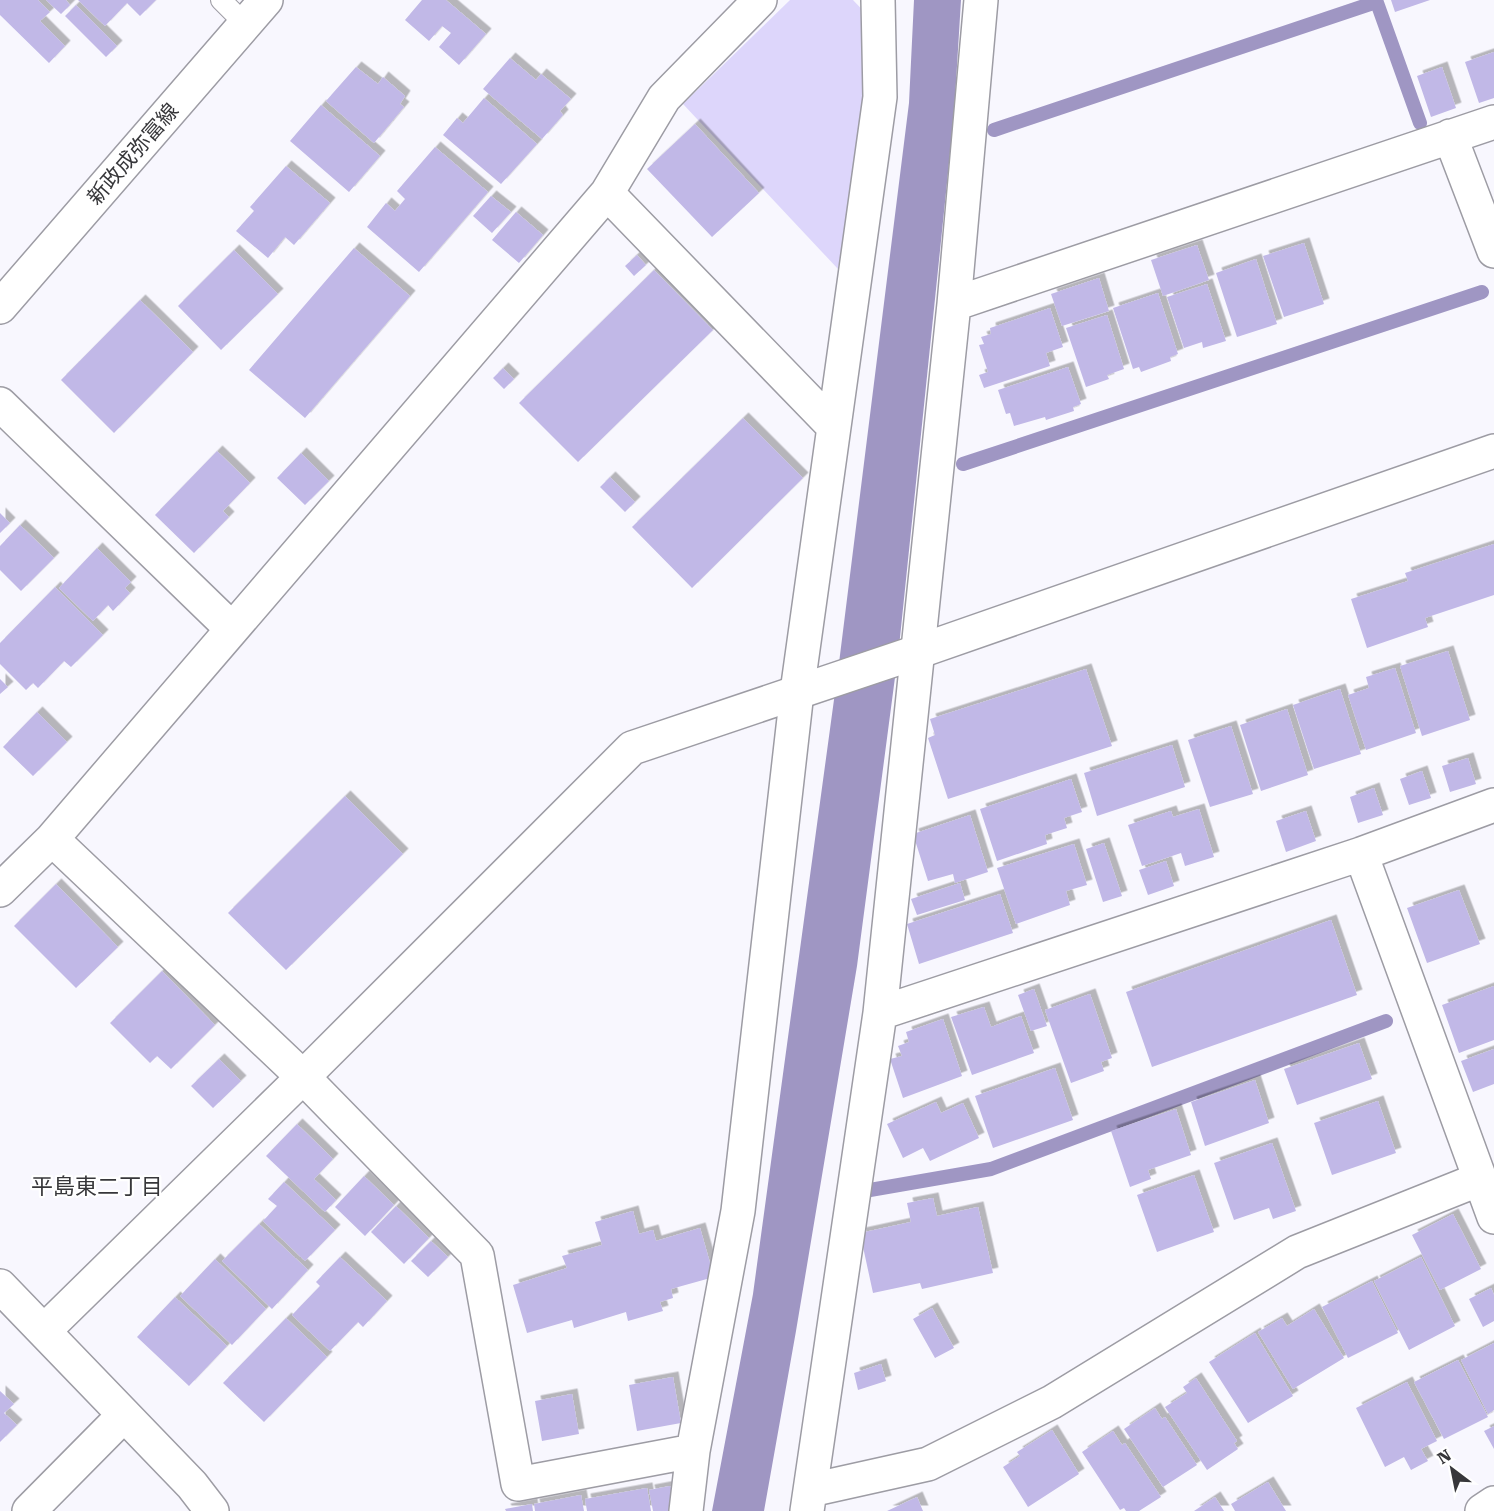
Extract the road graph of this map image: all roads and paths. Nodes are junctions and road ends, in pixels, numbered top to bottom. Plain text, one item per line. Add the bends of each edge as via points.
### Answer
1 (221, 0) edge
2 (266, 0) edge
3 (760, 0) edge
4 (878, 0) edge
5 (981, 0) edge
6 (245, 24) junction
7 (1494, 122) edge
8 (1450, 136) junction
9 (607, 193) junction
10 (1494, 251) edge
11 (954, 304) junction
12 (0, 307) edge
13 (0, 404) edge
14 (833, 426) junction
15 (1494, 451) edge
16 (232, 628) junction
17 (916, 652) junction
18 (797, 692) junction
19 (1494, 805) edge
20 (52, 839) junction
21 (1361, 854) junction
22 (0, 890) edge
23 (880, 1013) junction
24 (303, 1077) junction
25 (1480, 1179) junction
26 (1494, 1217) edge
27 (0, 1286) edge
28 (44, 1331) junction
29 (124, 1415) junction
30 (693, 1451) junction
31 (809, 1500) edge
32 (1494, 1503) edge
33 (29, 1511) edge
34 (212, 1511) edge
35 (686, 1511) edge
36 (1482, 1511) edge

1 - 6 lane
2 - 6 street, 新政成弥富線
3 - 9 street via 664,98
4 - 14 street via 880,97
5 - 11 street
6 - 12 street, 新政成弥富線
7 - 8 street
8 - 10 street
8 - 11 street
9 - 14 street
9 - 16 street
11 - 17 street
13 - 16 street
14 - 18 street
15 - 17 street
16 - 20 street
17 - 18 street
17 - 23 street
18 - 24 street via 632,748
18 - 30 street via 738,1211
19 - 21 street
20 - 22 street
20 - 24 street
21 - 23 street
21 - 25 street
23 - 31 street
24 - 28 street
24 - 30 street via 477,1255 518,1484
25 - 26 street
25 - 31 street via 1298,1251 1052,1402 928,1464
27 - 28 street
28 - 29 street
29 - 33 street
29 - 34 street
30 - 35 street
32 - 36 street

